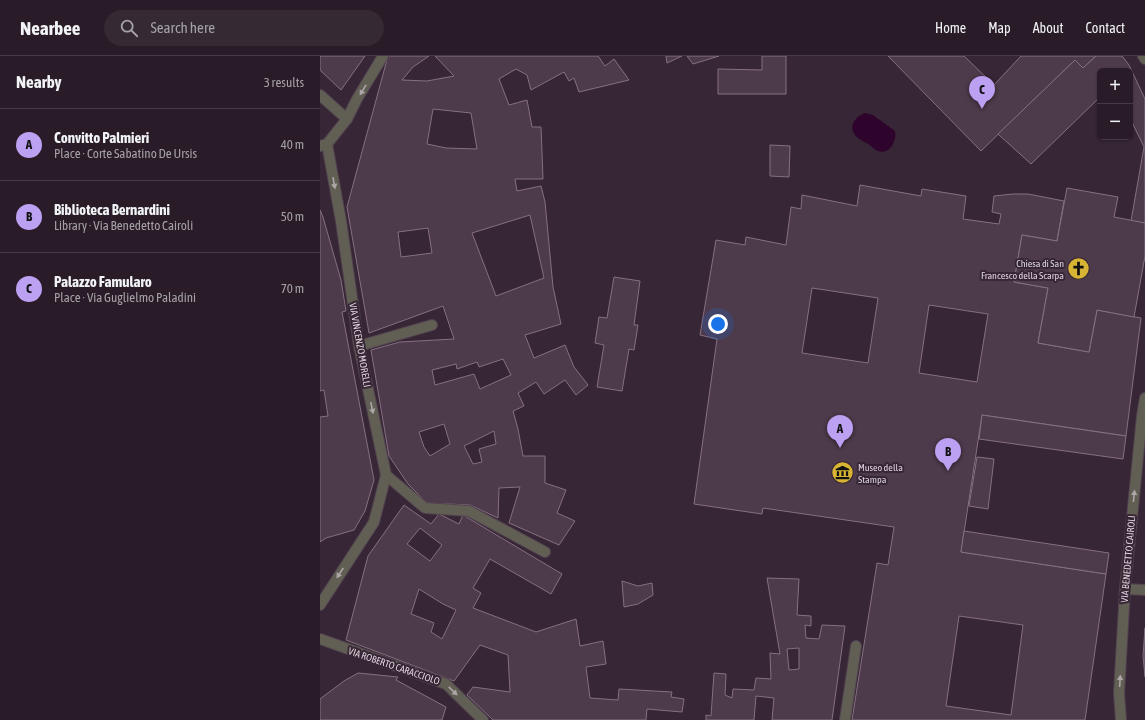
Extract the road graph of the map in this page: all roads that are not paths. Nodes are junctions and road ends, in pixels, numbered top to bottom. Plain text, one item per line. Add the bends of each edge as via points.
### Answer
1 (382, 56) edge
2 (1143, 56) edge
3 (1145, 59) edge
4 (320, 95) edge
5 (348, 119) junction
6 (324, 145) edge
7 (432, 325) dead end
8 (359, 346) junction
9 (1145, 398) edge
10 (386, 475) junction
11 (545, 552) dead end
12 (1125, 588) junction
13 (1145, 590) edge
14 (320, 605) edge
15 (320, 639) edge
16 (856, 646) dead end
17 (483, 720) edge
18 (845, 720) edge
19 (1121, 720) edge

1 -> 5 street
2 - 3 street
4 - 5 street
5 - 6 street
6 -> 8 street, VIA VINCENZO MORELLI via 341,221
7 - 8 street
8 -> 10 street, VIA VINCENZO MORELLI
12 -> 9 street, VIA BENEDETTO CAIROLI
10 - 11 street via 425,508 469,511
10 -> 14 street, VIA VINCENZO MORELLI via 374,522
12 - 13 street
19 -> 12 street, VIA BENEDETTO CAIROLI via 1119,693
15 -> 17 street, VIA ROBERTO CARACCIOLO via 446,684
16 - 18 street

